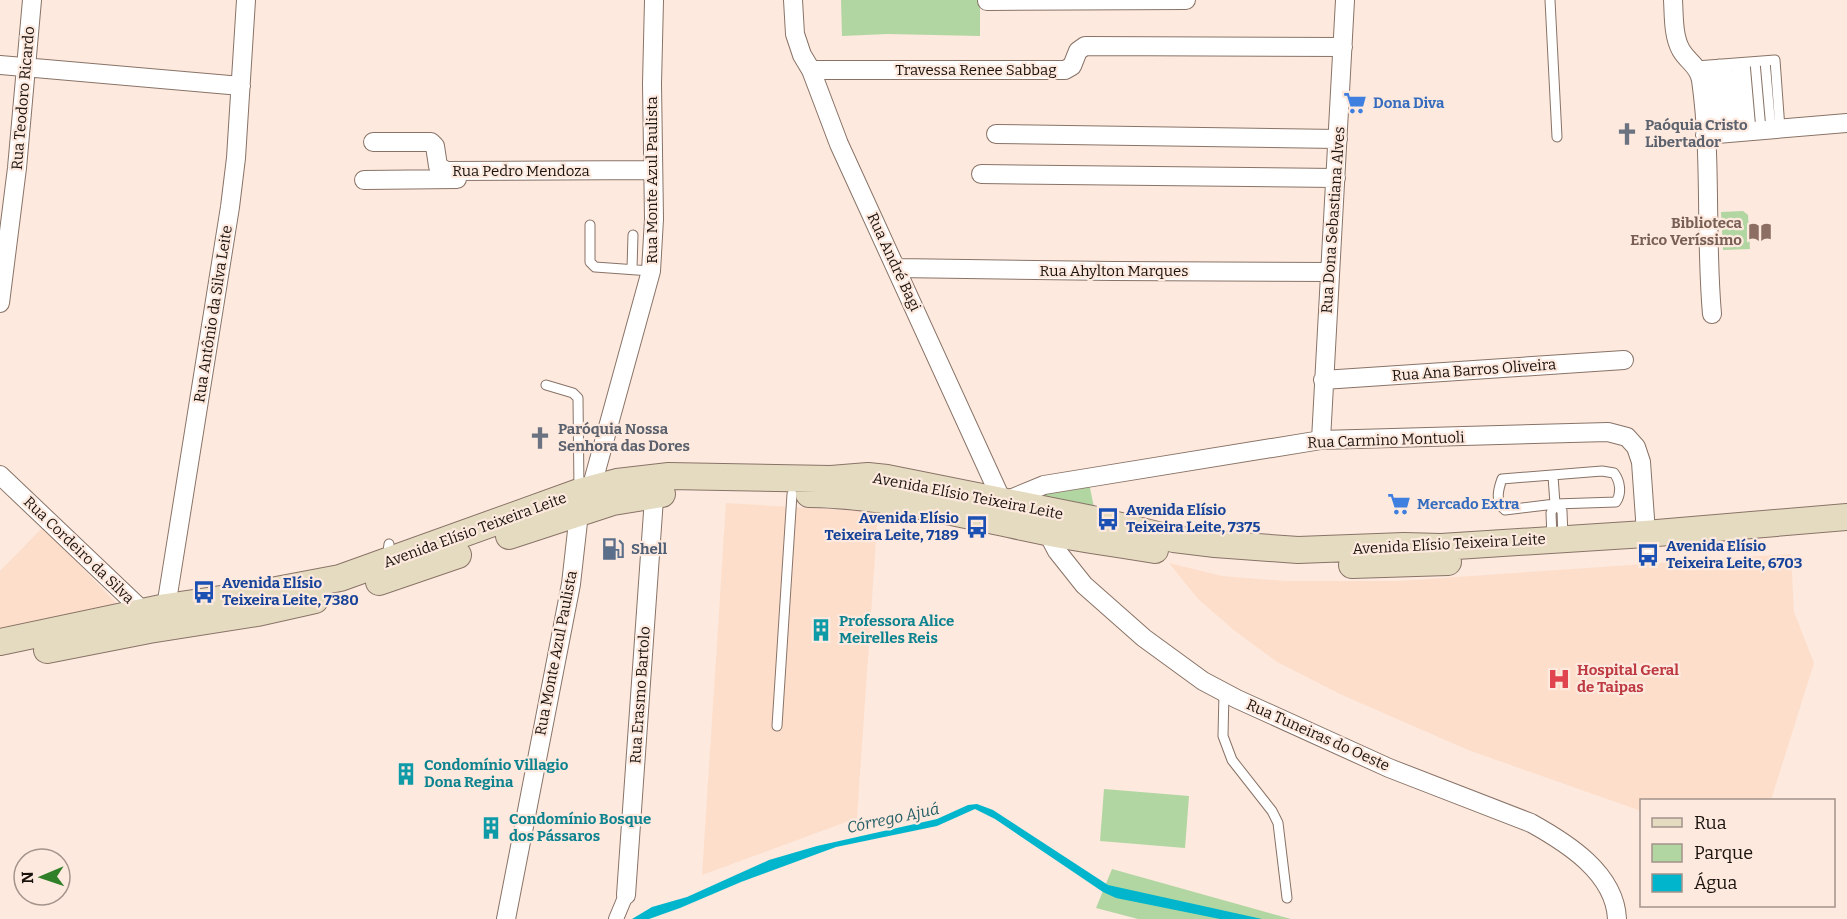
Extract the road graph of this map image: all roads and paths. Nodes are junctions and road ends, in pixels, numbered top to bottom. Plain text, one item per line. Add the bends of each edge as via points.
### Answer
1 (32, 0) edge
2 (246, 0) edge
3 (654, 0) edge
4 (793, 0) edge
5 (1186, 0) edge
6 (1345, 0) edge
7 (1550, 0) edge
8 (1673, 0) edge
9 (987, 1) edge
10 (1343, 47) junction
11 (1760, 61) junction
12 (1722, 64) junction
13 (0, 65) edge
14 (27, 67) junction
15 (811, 70) junction
16 (241, 86) junction
17 (1847, 123) edge
18 (1743, 132) junction
19 (996, 134) dead end
20 (1557, 137) dead end
21 (1338, 139) junction
22 (374, 142) dead end
23 (981, 174) dead end
24 (653, 176) junction
25 (1336, 178) junction
26 (364, 180) dead end
27 (590, 225) dead end
28 (633, 235) dead end
29 (632, 268) junction
30 (897, 268) junction
31 (651, 271) junction
32 (1330, 272) junction
33 (0, 303) edge
34 (1713, 314) dead end
35 (1624, 360) dead end
36 (1323, 380) junction
37 (546, 385) dead end
38 (1321, 440) junction
39 (0, 475) edge
40 (1553, 476) junction
41 (655, 486) junction
42 (792, 494) junction
43 (583, 498) junction
44 (1555, 504) junction
45 (1000, 512) junction
46 (1847, 517) edge
47 (1049, 522) junction
48 (1847, 532) edge
49 (1646, 540) junction
50 (1543, 542) junction
51 (157, 619) junction
52 (0, 642) edge
53 (0, 659) edge
54 (1224, 692) junction
55 (777, 726) dead end
56 (626, 895) joint
57 (1287, 898) dead end
58 (506, 919) edge
59 (616, 919) edge
60 (1617, 919) edge

1 - 14 street, Rua Teodoro Ricardo
2 - 16 street, Rua Antônio da Silva Leite
3 - 24 street, Rua Monte Azul Paulista
4 - 15 street, Rua André Bagi via 795,34
5 - 9 street
6 - 10 street, Rua Dona Sebastiana Alves
7 - 20 lane
8 - 12 street via 1678,43 1686,57
10 - 15 street, Travessa Renee Sabbag via 1085,46 1065,70
10 - 21 street, Rua Dona Sebastiana Alves
11 - 12 lane
11 - 18 lane
11 - 18 lane via 1775,60
12 - 18 lane
12 - 18 lane
12 - 18 street via 1701,79
13 - 14 street
14 - 16 street
14 - 33 street, Rua Teodoro Ricardo
15 - 30 street, Rua André Bagi via 839,144
16 - 51 street, Rua Antônio da Silva Leite via 230,207
17 - 18 street
18 - 34 street
19 - 21 street
21 - 25 street, Rua Dona Sebastiana Alves
22 - 24 street, Rua Pedro Mendoza via 431,142 438,166 446,171
23 - 25 street
24 - 26 street, Rua Pedro Mendoza
24 - 31 street, Rua Monte Azul Paulista
25 - 32 street, Rua Dona Sebastiana Alves
27 - 29 lane via 590,262 595,267
28 - 29 lane
29 - 31 lane
30 - 32 street, Rua Ahylton Marques
30 - 45 street, Rua André Bagi
31 - 43 street, Rua Monte Azul Paulista
32 - 36 street, Rua Dona Sebastiana Alves
35 - 36 street, Rua Ana Barros Oliveira
36 - 38 street, Rua Dona Sebastiana Alves
37 - 43 lane via 578,398
38 - 45 street, Rua Carmino Montuoli via 1044,485
38 - 49 street, Rua Carmino Montuoli via 1619,434 1636,447 1641,462
39 - 51 street, Rua Cordeiro da Silva
40 - 44 lane
40 - 44 lane via 1502,479 1498,500 1505,510
40 - 44 lane via 1610,471 1618,479 1617,502
41 - 42 main road, Avenida Elísio Teixeira Leite
41 - 43 main road, Avenida Elísio Teixeira Leite via 633,497
41 - 45 main road, Avenida Elísio Teixeira Leite via 868,476 959,492
41 - 56 street, Rua Erasmo Bartolo
42 - 45 main road, Avenida Elísio Teixeira Leite via 831,494
42 - 55 lane
43 - 51 main road, Avenida Elísio Teixeira Leite via 388,553 340,578
43 - 51 main road, Avenida Elísio Teixeira Leite via 498,540 351,590 257,612
43 - 58 street, Rua Monte Azul Paulista via 571,584
44 - 50 lane via 1562,512
45 - 47 main road, Avenida Elísio Teixeira Leite
46 - 49 main road, Avenida Elísio Teixeira Leite
47 - 49 main road, Avenida Elísio Teixeira Leite via 1176,553 1269,565 1405,565 1528,558
47 - 50 main road, Avenida Elísio Teixeira Leite via 1092,519 1175,542 1298,550
47 - 54 street, Rua Tuneiras do Oeste via 1057,551 1084,585 1168,656
48 - 49 main road, Avenida Elísio Teixeira Leite
49 - 50 main road, Avenida Elísio Teixeira Leite
51 - 52 main road, Avenida Elísio Teixeira Leite
51 - 53 main road, Avenida Elísio Teixeira Leite
54 - 57 lane via 1223,735 1232,760 1278,823
54 - 60 street, Rua Tuneiras do Oeste via 1389,768 1549,833 1585,860 1599,876 1614,900
56 - 59 street

